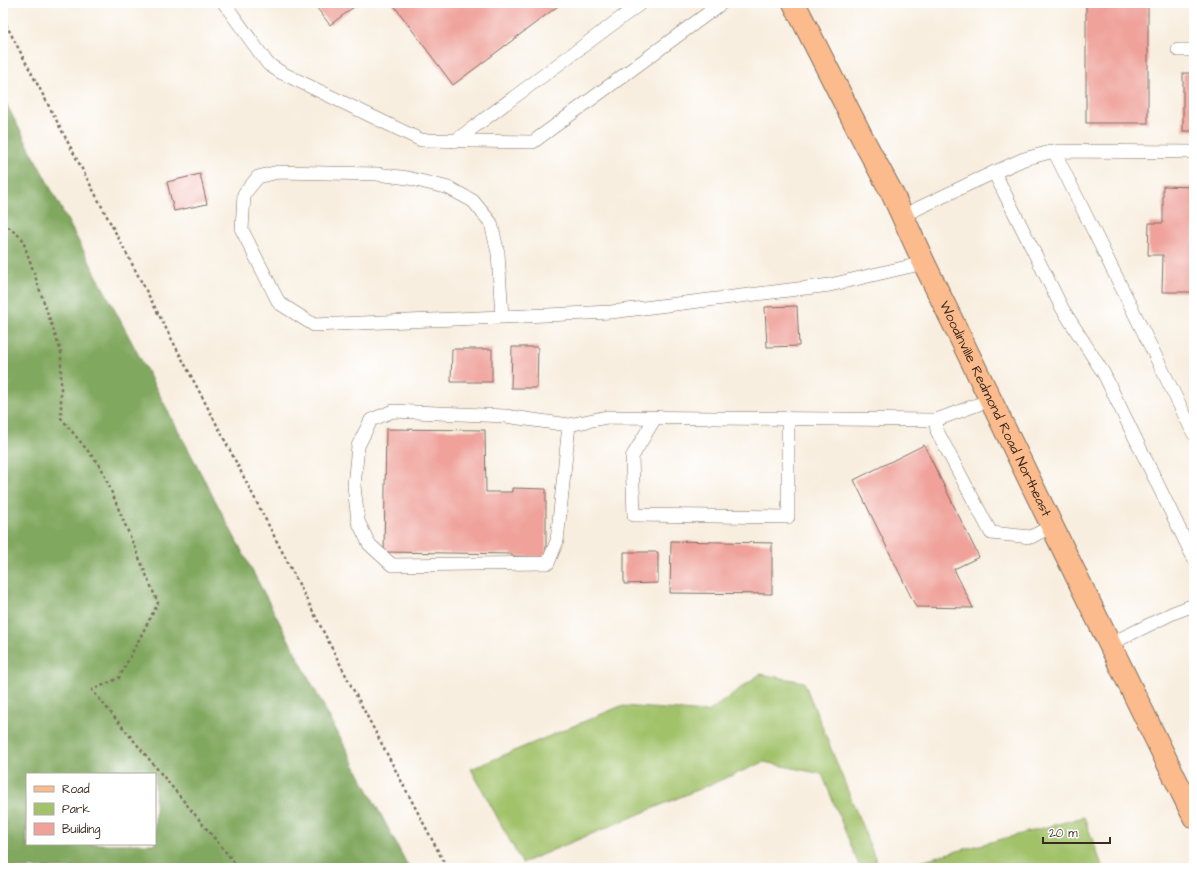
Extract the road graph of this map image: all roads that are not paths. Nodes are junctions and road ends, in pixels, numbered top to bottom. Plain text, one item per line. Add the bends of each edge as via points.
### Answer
1 (224, 3) edge
2 (641, 3) edge
3 (794, 3) edge
4 (718, 4) edge
5 (1178, 50) dead end
6 (1194, 50) edge
7 (455, 141) junction
8 (1054, 151) junction
9 (1194, 152) edge
10 (994, 172) junction
11 (902, 216) junction
12 (924, 263) junction
13 (502, 317) junction
14 (990, 400) junction
15 (655, 418) junction
16 (788, 420) junction
17 (936, 420) junction
18 (569, 425) junction
19 (1194, 434) edge
20 (1052, 526) junction
21 (1194, 559) edge
22 (1194, 605) edge
23 (1110, 644) junction
24 (1194, 817) edge

1 - 7 lane via 268,64 282,73 421,140
2 - 7 lane
3 - 11 main road, Woodinville Redmond Road Northeast
4 - 7 lane via 533,142
5 - 6 lane
8 - 9 lane
8 - 10 lane
8 - 19 lane
10 - 11 lane
10 - 21 lane via 1062,308 1104,374
11 - 12 main road, Woodinville Redmond Road Northeast
12 - 13 lane via 830,285 611,312
12 - 14 main road, Woodinville Redmond Road Northeast
13 - 13 lane via 314,325 279,303 242,230 244,194 258,176 278,172 377,174 449,188 473,201 491,223 498,253
14 - 17 lane
14 - 20 main road, Woodinville Redmond Road Northeast
15 - 16 lane
15 - 16 lane via 632,457 634,515 788,517
15 - 18 lane via 607,417
16 - 17 lane
17 - 20 lane via 938,431 991,533 1031,537
18 - 18 lane via 506,416 393,411 370,420 358,446 354,486 358,521 369,544 392,565 548,563 556,541
20 - 23 main road, Woodinville Redmond Road Northeast
22 - 23 lane
23 - 24 main road, Woodinville Redmond Road Northeast

